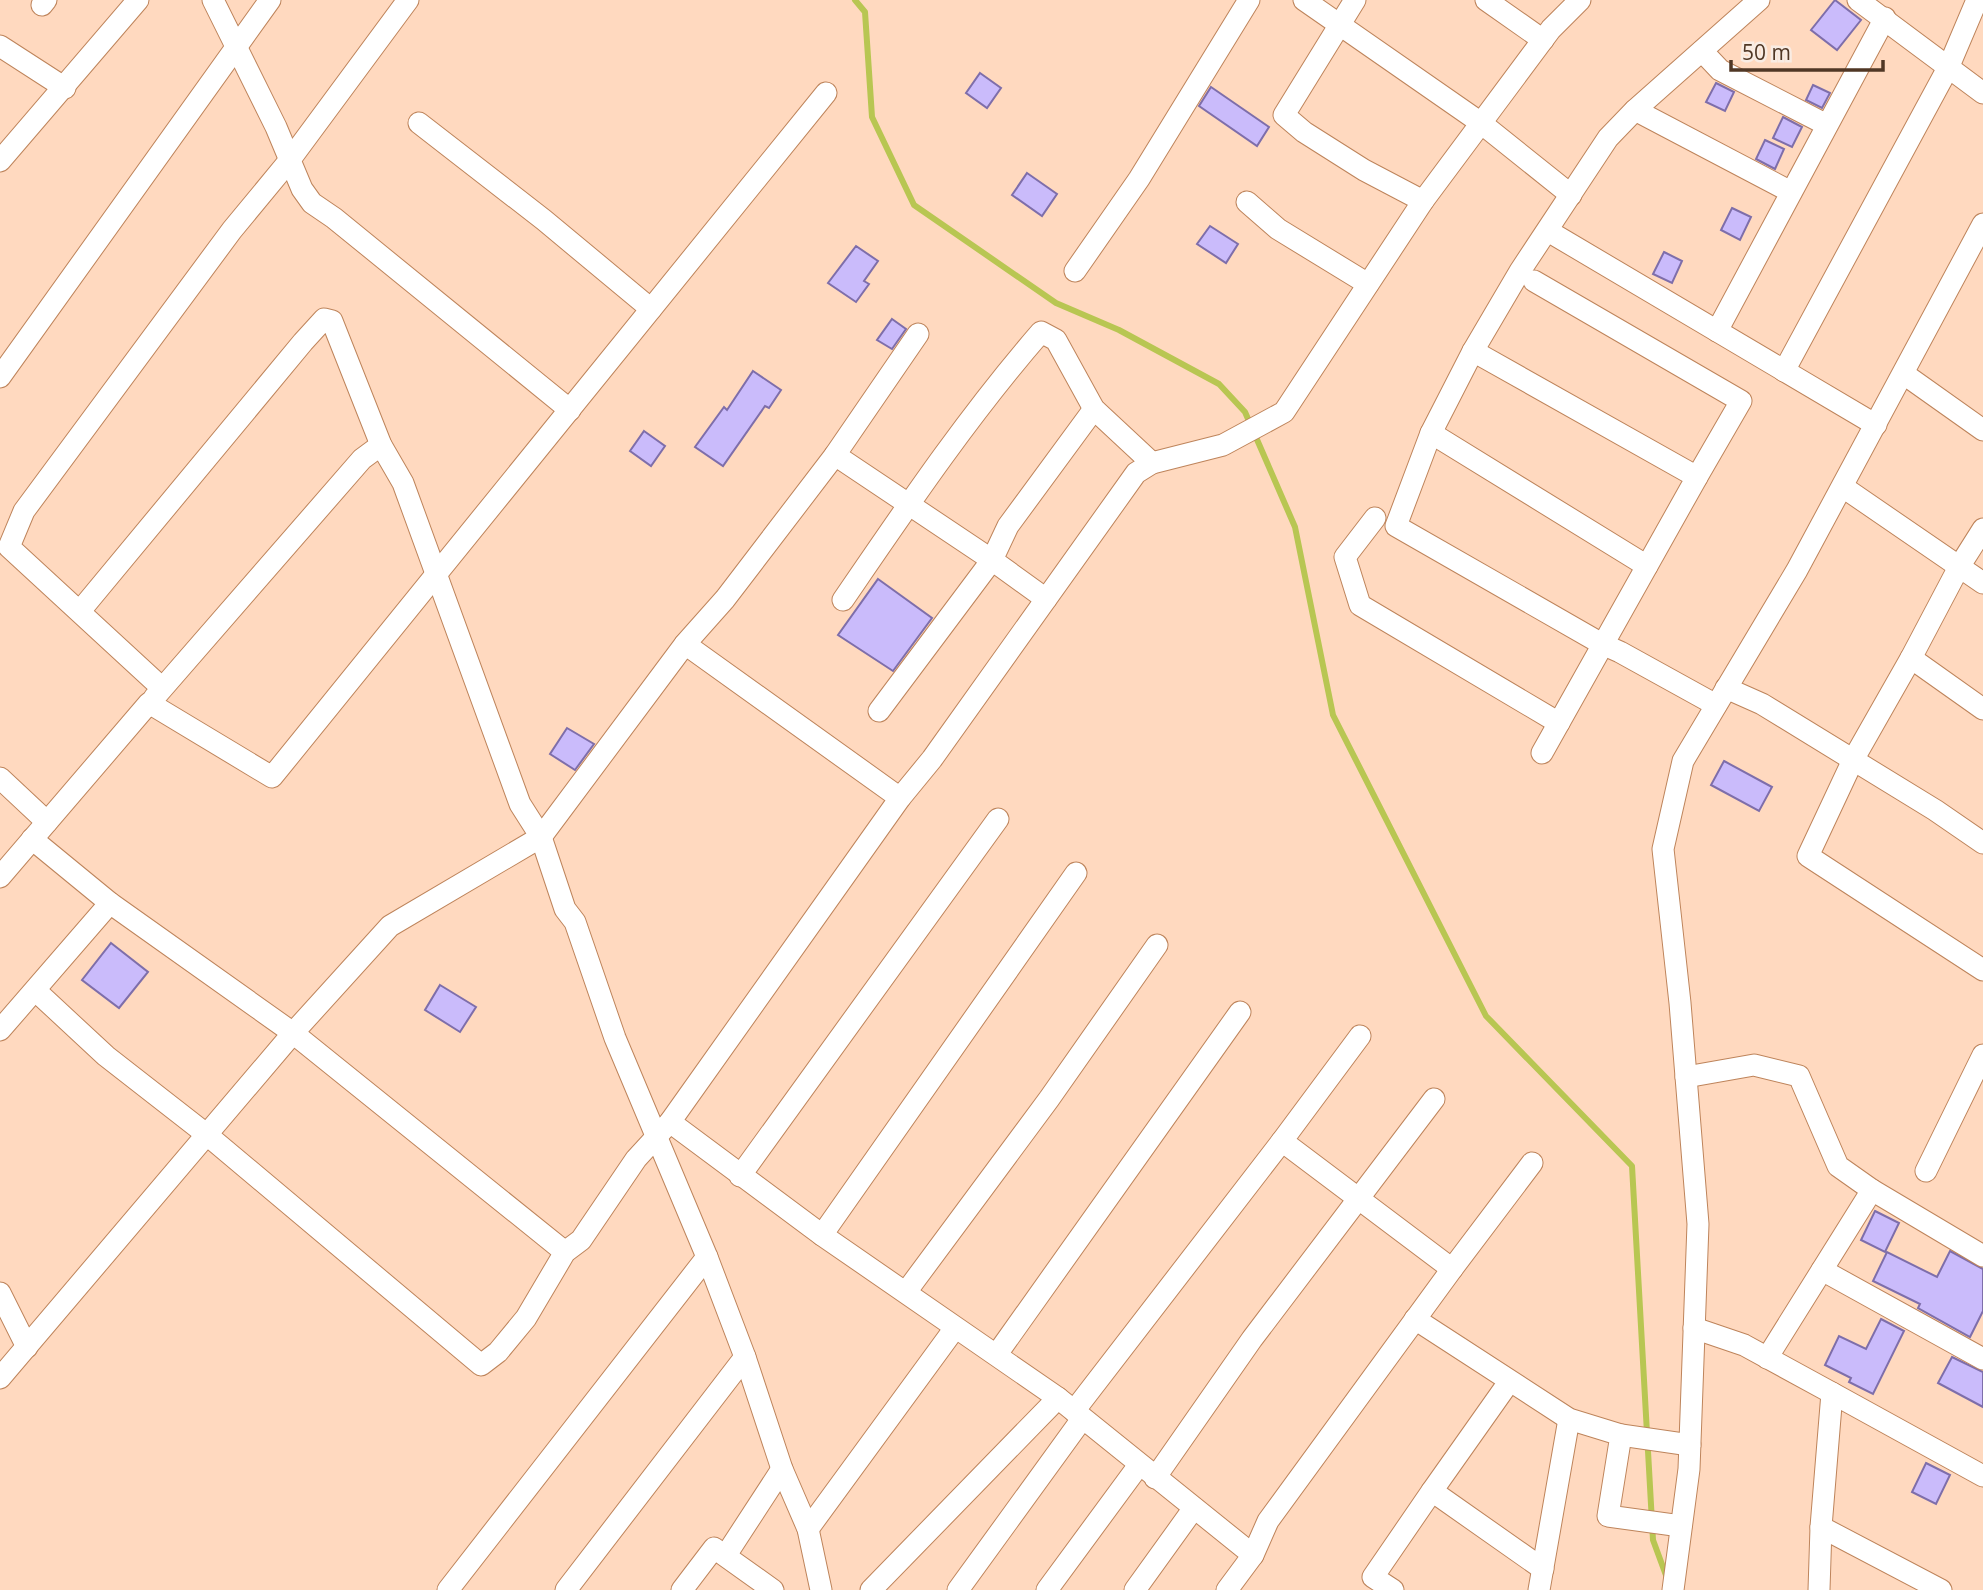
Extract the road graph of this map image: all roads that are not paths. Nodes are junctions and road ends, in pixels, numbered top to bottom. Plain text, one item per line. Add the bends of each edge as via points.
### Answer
1 (138, 0) edge
2 (213, 0) edge
3 (270, 0) edge
4 (408, 0) edge
5 (1249, 0) edge
6 (1304, 0) edge
7 (1354, 0) edge
8 (1486, 0) edge
9 (1580, 0) edge
10 (1759, 0) edge
11 (1858, 0) edge
12 (1977, 0) edge
13 (1885, 18) junction
14 (1338, 24) junction
15 (1543, 40) junction
16 (235, 45) junction
17 (0, 46) edge
18 (1702, 51) junction
19 (1949, 66) junction
20 (65, 88) junction
21 (826, 93) dead end
22 (1983, 93) edge
23 (1634, 110) junction
24 (419, 123) dead end
25 (1481, 123) junction
26 (1827, 125) junction
27 (289, 161) junction
28 (0, 162) edge
29 (1791, 192) junction
30 (1571, 195) junction
31 (1423, 201) junction
32 (1247, 202) dead end
33 (1983, 224) edge
34 (1548, 231) junction
35 (1075, 271) dead end
36 (1534, 281) dead end
37 (1368, 284) junction
38 (651, 309) junction
39 (1717, 331) junction
40 (918, 334) dead end
41 (1473, 351) junction
42 (1784, 370) junction
43 (1904, 374) junction
44 (0, 377) edge
45 (1094, 409) junction
46 (570, 410) junction
47 (1876, 425) junction
48 (1983, 430) edge
49 (1431, 433) junction
50 (381, 445) junction
51 (835, 455) junction
52 (1152, 463) junction
53 (1697, 477) junction
54 (1843, 487) junction
55 (909, 504) junction
56 (1375, 518) dead end
57 (1983, 529) edge
58 (992, 560) junction
59 (1647, 566) junction
60 (1959, 567) junction
61 (436, 574) junction
62 (1983, 583) edge
63 (1046, 599) junction
64 (843, 600) dead end
65 (80, 611) junction
66 (685, 644) junction
67 (1603, 644) junction
68 (1911, 658) junction
69 (156, 696) junction
70 (1721, 697) junction
71 (1983, 709) edge
72 (879, 711) dead end
73 (1559, 723) junction
74 (1542, 753) dead end
75 (1853, 760) junction
76 (0, 778) edge
77 (900, 798) junction
78 (998, 819) dead end
79 (47, 822) junction
80 (541, 837) junction
81 (33, 839) junction
82 (1983, 843) edge
83 (1076, 873) dead end
84 (0, 877) edge
85 (110, 903) junction
86 (1157, 945) dead end
87 (1983, 970) edge
88 (36, 991) junction
89 (1240, 1012) dead end
90 (0, 1030) edge
91 (293, 1033) junction
92 (1360, 1036) dead end
93 (1983, 1055) edge
94 (1686, 1077) junction
95 (1434, 1099) dead end
96 (663, 1128) junction
97 (206, 1134) junction
98 (1282, 1141) junction
99 (1532, 1163) dead end
100 (1926, 1171) dead end
101 (740, 1176) junction
102 (1872, 1190) junction
103 (1358, 1197) junction
104 (822, 1236) junction
105 (565, 1252) junction
106 (1983, 1256) edge
107 (708, 1257) junction
108 (1452, 1269) junction
109 (1822, 1270) junction
110 (906, 1292) junction
111 (0, 1293) edge
112 (1415, 1319) junction
113 (955, 1328) junction
114 (1694, 1328) junction
115 (27, 1347) junction
116 (998, 1354) junction
117 (746, 1357) junction
118 (1767, 1358) junction
119 (1983, 1359) edge
120 (0, 1378) edge
121 (1509, 1382) junction
122 (1832, 1393) junction
123 (1071, 1409) junction
124 (1569, 1419) junction
125 (1627, 1435) junction
126 (1690, 1446) junction
127 (782, 1469) junction
128 (1147, 1471) junction
129 (1983, 1476) edge
130 (1432, 1491) junction
131 (1194, 1508) junction
132 (1674, 1525) junction
133 (1822, 1527) junction
134 (808, 1529) junction
135 (726, 1555) junction
136 (1253, 1555) junction
137 (1541, 1580) edge
138 (1674, 1581) edge
139 (1368, 1583) edge
140 (447, 1590) edge
141 (566, 1590) edge
142 (682, 1590) edge
143 (773, 1590) edge
144 (821, 1590) edge
145 (871, 1590) edge
146 (958, 1590) edge
147 (1047, 1590) edge
148 (1135, 1590) edge
149 (1227, 1590) edge
150 (1393, 1590) edge
151 (1819, 1590) edge
152 (1941, 1590) edge

1 - 20 street
2 - 16 street
3 - 16 street
4 - 27 street
5 - 35 street via 1139,179
6 - 14 street
7 - 14 street
8 - 15 street
9 - 15 street
10 - 18 street
11 - 13 street
12 - 19 street
13 - 19 street
13 - 26 street
14 - 25 street
14 - 31 street via 1285,117 1364,170
15 - 25 street
16 - 27 street
16 - 44 street
17 - 20 street
18 - 23 street
18 - 26 street via 1720,70
19 - 22 street
19 - 42 street
20 - 28 street
21 - 38 street
23 - 29 street
23 - 30 street via 1608,138
24 - 38 street
25 - 30 street
25 - 31 street
26 - 29 street
27 - 46 street via 312,203
27 - 65 street via 232,230 24,511 9,547
29 - 39 street
30 - 34 street
31 - 37 street
32 - 37 street via 1278,229
33 - 43 street
34 - 39 street
34 - 41 street
36 - 53 street via 1741,401
37 - 52 street via 1284,412 1223,444
38 - 46 street
39 - 42 street
40 - 51 street
41 - 49 street
41 - 53 street
42 - 47 street
43 - 47 street
43 - 48 street
45 - 52 street
45 - 55 street via 1056,340 1041,332
45 - 58 street via 1009,526
46 - 61 street
47 - 54 street
49 - 59 street
49 - 67 street via 1396,526
50 - 61 street via 403,483
50 - 65 street via 332,321 324,319
50 - 69 street via 362,459
51 - 55 street
51 - 66 street
52 - 63 street via 1136,473
53 - 59 street
54 - 60 street
54 - 70 street
55 - 58 street
55 - 64 street
56 - 73 street via 1345,557 1360,605
57 - 60 street
58 - 63 street
58 - 72 street
59 - 67 street
60 - 62 street
60 - 68 street
61 - 69 street via 272,777
61 - 80 street via 520,804
63 - 77 street
65 - 69 street
66 - 77 street
66 - 80 street
67 - 70 street
67 - 73 street
68 - 71 street
68 - 75 street
69 - 79 street
70 - 75 street via 1762,705
70 - 94 street via 1683,761 1663,849
73 - 74 street
75 - 82 street
75 - 87 street via 1808,856
76 - 79 street
77 - 96 street
78 - 101 street
79 - 81 street
80 - 91 street via 390,926
80 - 96 street via 615,1038
81 - 84 street
81 - 85 street
83 - 104 street
85 - 88 street
85 - 91 street
86 - 110 street
88 - 90 street
88 - 97 street via 106,1056
89 - 116 street
91 - 97 street
91 - 105 street
92 - 98 street
93 - 100 street
94 - 102 street via 1754,1065 1799,1076 1838,1166
94 - 114 street via 1698,1224
95 - 103 street
96 - 101 street
96 - 105 street via 581,1240
96 - 107 street
97 - 105 street via 481,1365 526,1318
97 - 115 street
98 - 103 street
98 - 123 street
99 - 108 street
101 - 104 street
102 - 106 street
102 - 109 street
103 - 108 street
103 - 128 street
104 - 110 street
107 - 117 street
107 - 140 street
108 - 112 street
109 - 118 street
109 - 119 street
110 - 113 street
111 - 115 street
112 - 121 street
112 - 136 street via 1269,1521
113 - 116 street
113 - 134 street
114 - 118 street
114 - 126 street
115 - 120 street
116 - 123 street
117 - 127 street
117 - 141 street
118 - 122 street
121 - 124 street
121 - 130 street
122 - 129 street
122 - 133 street
123 - 128 street
123 - 145 street
123 - 146 street
124 - 125 street
124 - 137 street
125 - 126 street
125 - 132 street via 1608,1516
126 - 132 street
127 - 134 street
127 - 135 street
128 - 131 street
128 - 147 street
130 - 137 street
130 - 139 street
131 - 136 street
131 - 148 street
132 - 138 street
133 - 151 street
133 - 152 street
134 - 144 street
135 - 142 street via 713,1548
135 - 143 street
136 - 149 street
139 - 150 street

